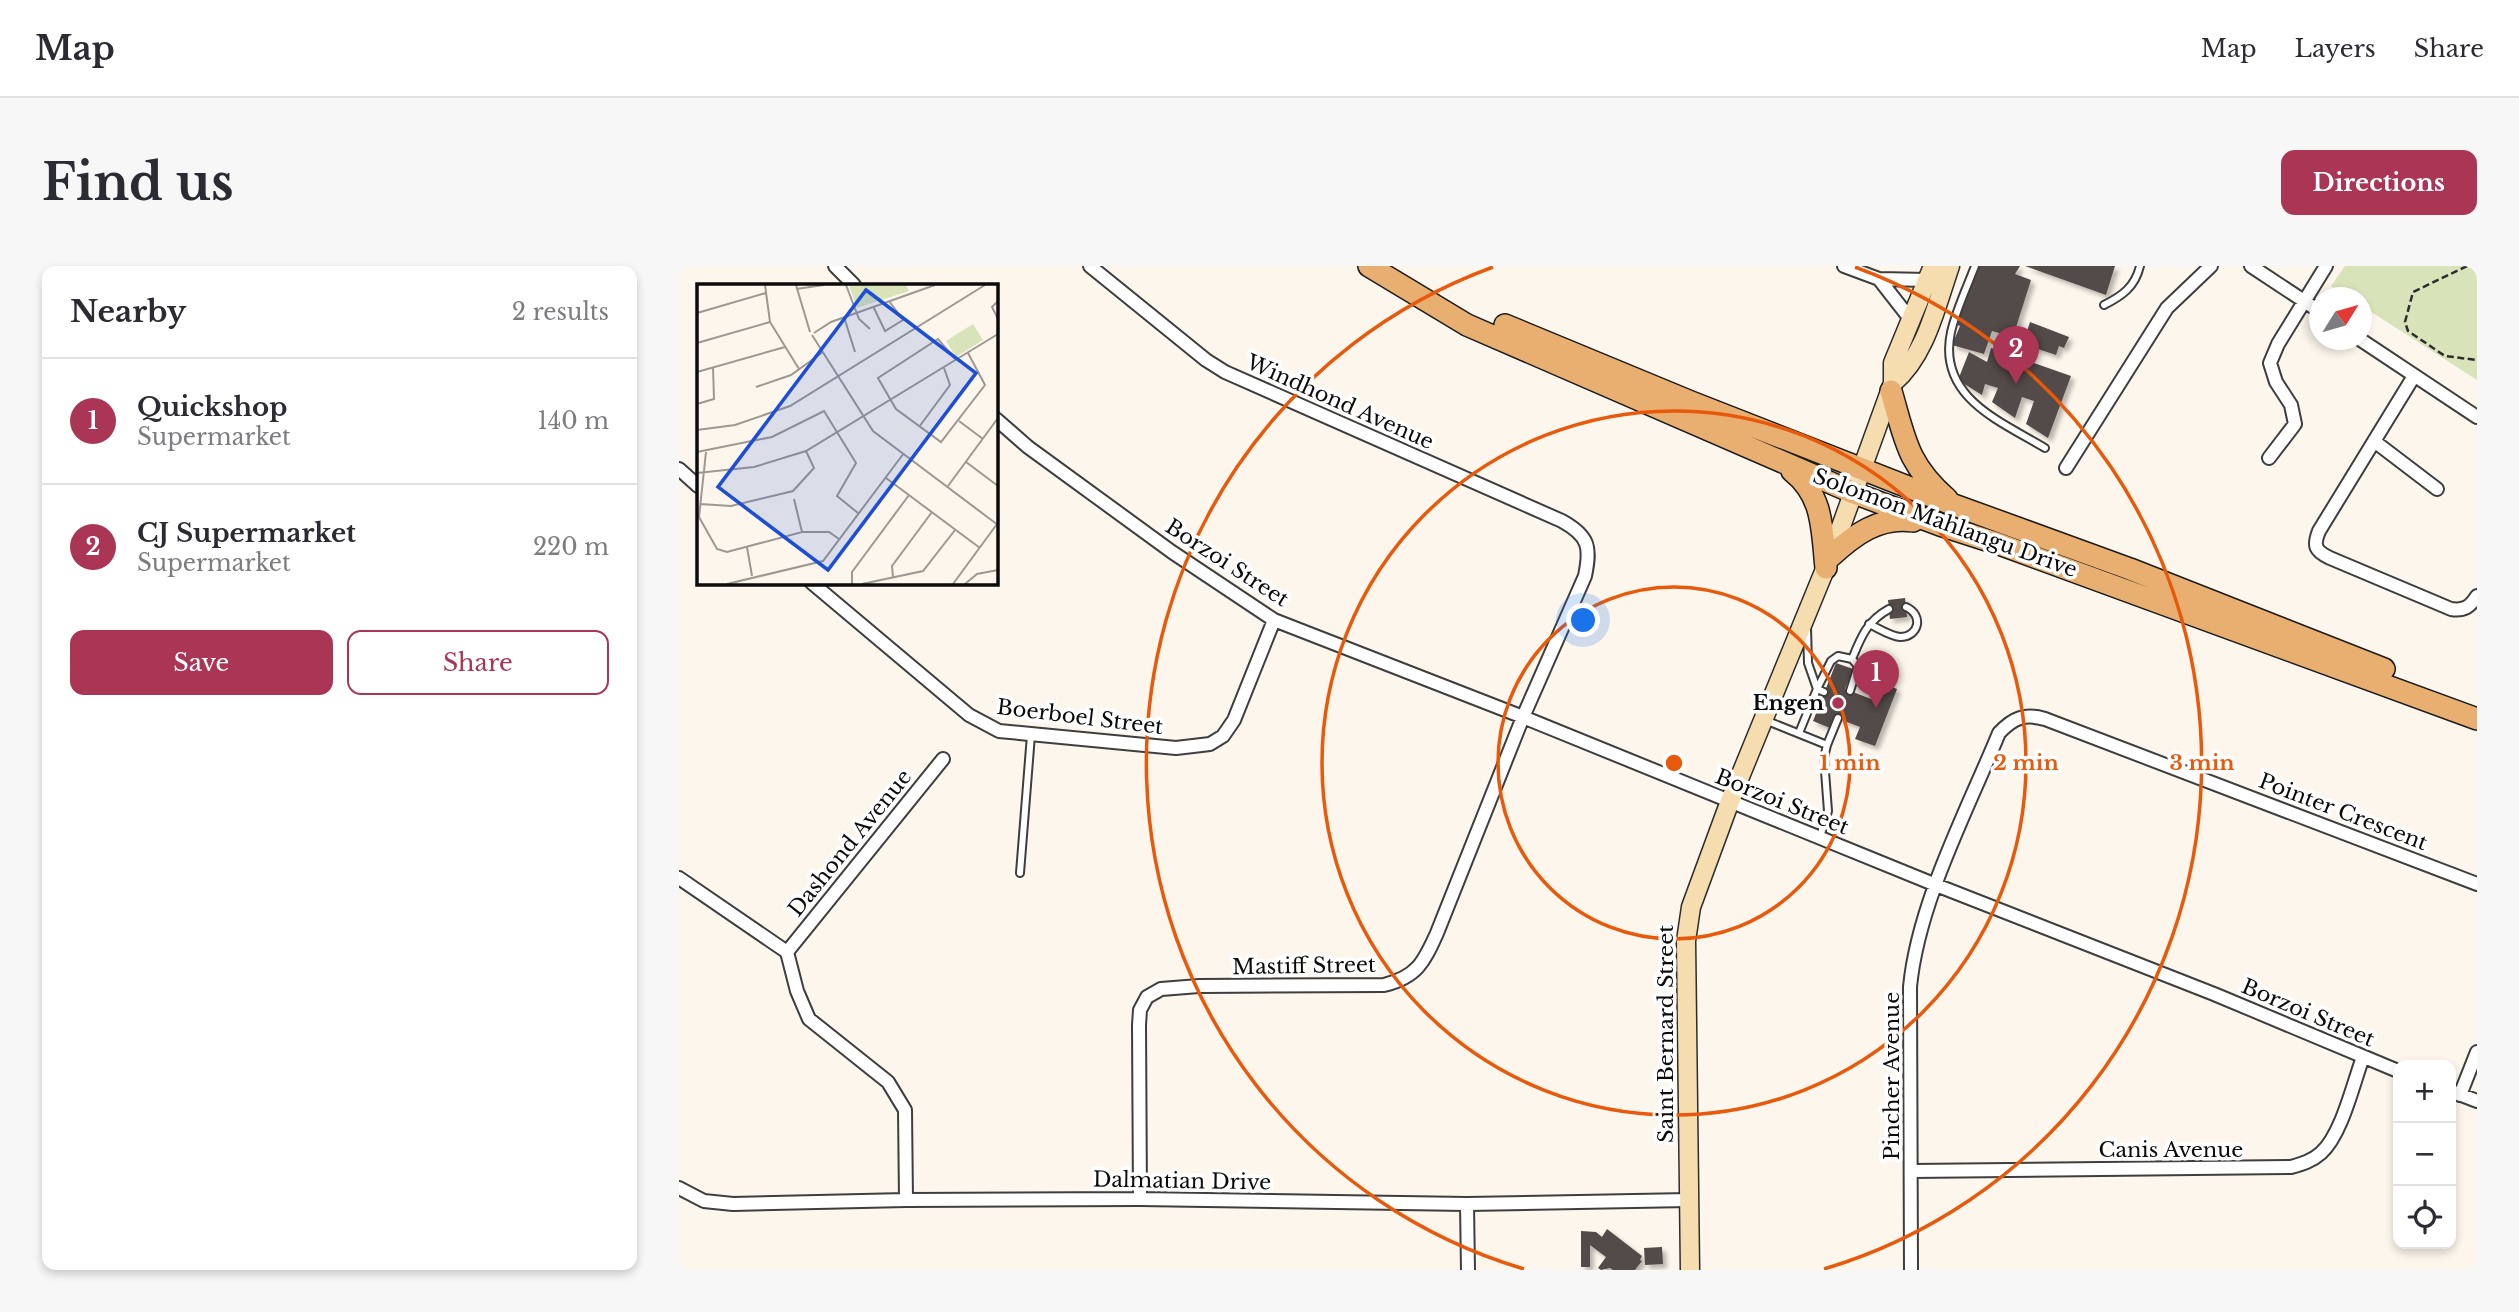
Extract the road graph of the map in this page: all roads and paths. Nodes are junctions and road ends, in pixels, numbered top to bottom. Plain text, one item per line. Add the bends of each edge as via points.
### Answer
1 (835, 266) edge
2 (1090, 266) edge
3 (1369, 266) edge
4 (1844, 266) edge
5 (1950, 266) edge
6 (1975, 266) edge
7 (2140, 266) edge
8 (2211, 266) edge
9 (2251, 266) edge
10 (2326, 266) edge
11 (2467, 266) edge
12 (1930, 273) edge
13 (1390, 278) junction
14 (1879, 279) junction
15 (853, 284) edge
16 (2304, 301) junction
17 (2309, 304) edge
18 (2104, 305) dead end
19 (1911, 320) junction
20 (2372, 347) edge
21 (2477, 360) edge
22 (2414, 376) junction
23 (1892, 387) junction
24 (2477, 416) edge
25 (997, 420) edge
26 (2374, 441) junction
27 (2045, 448) dead end
28 (1764, 453) junction
29 (2269, 458) dead end
30 (2066, 468) dead end
31 (679, 469) edge
32 (1862, 469) junction
33 (697, 485) edge
34 (2437, 489) dead end
35 (1854, 493) junction
36 (1954, 505) junction
37 (1940, 525) junction
38 (1588, 547) joint
39 (1828, 562) junction
40 (812, 584) edge
41 (2477, 597) edge
42 (1906, 607) dead end
43 (1889, 609) dead end
44 (1807, 614) junction
45 (1274, 620) junction
46 (1869, 624) junction
47 (1852, 659) junction
48 (1821, 690) junction
49 (1850, 691) dead end
50 (2477, 705) edge
51 (1523, 717) junction
52 (1838, 718) dead end
53 (2477, 719) edge
54 (1764, 720) junction
55 (1799, 733) junction
56 (1031, 734) junction
57 (1826, 745) junction
58 (943, 759) dead end
59 (1730, 801) junction
60 (1820, 837) junction
61 (1020, 873) dead end
62 (679, 878) edge
63 (2477, 884) edge
64 (1935, 885) junction
65 (787, 952) junction
66 (2477, 1052) edge
67 (2363, 1057) junction
68 (2393, 1069) edge
69 (2456, 1093) edge
70 (2477, 1101) edge
71 (1912, 1171) junction
72 (679, 1188) edge
73 (1140, 1199) junction
74 (906, 1200) junction
75 (1689, 1200) junction
76 (1467, 1204) junction
77 (1468, 1270) edge
78 (1690, 1270) edge
79 (1911, 1270) edge

1 - 15 street
2 - 38 street, Windhond Avenue via 1225,372 1562,521 1582,535
3 - 13 main road, Solomon Mahlangu Drive
4 - 14 street
5 - 23 street via 1918,352
6 - 27 lane via 1951,331 1955,380 1979,408
7 - 18 lane via 2123,295
8 - 30 street via 2167,308
9 - 16 street
10 - 16 street
11 - 21 path via 2413,292 2405,322 2408,331 2445,356
12 - 14 street
12 - 19 street
13 - 28 main road, Solomon Mahlangu Drive via 1467,325
13 - 32 main road, Solomon Mahlangu Drive
14 - 19 street
16 - 17 street
16 - 29 street via 2270,363 2291,405 2295,424
19 - 23 street via 1893,363
20 - 22 street
22 - 24 street
22 - 26 street
23 - 32 street, Saint Bernard Street
23 - 36 main road via 1912,459
25 - 45 street, Borzoi Street via 1172,552
26 - 34 street
26 - 41 street via 2319,531 2315,548 2319,554 2452,609 2467,608
28 - 35 main road, Solomon Mahlangu Drive
28 - 39 main road via 1794,472 1812,492
31 - 33 street
32 - 35 street, Saint Bernard Street
32 - 36 main road, Solomon Mahlangu Drive
35 - 37 main road, Solomon Mahlangu Drive
35 - 39 street, Saint Bernard Street
36 - 50 main road, Solomon Mahlangu Drive
37 - 39 main road via 1900,519 1871,526 1851,538
37 - 53 main road, Solomon Mahlangu Drive
38 - 51 street, Mastiff Street via 1585,576
39 - 44 street, Saint Bernard Street
40 - 56 street, Boerboel Street via 969,715 999,731
42 - 46 lane via 1917,618 1915,630 1905,636
43 - 46 lane
44 - 48 lane via 1808,663
44 - 54 street, Saint Bernard Street
45 - 51 street, Borzoi Street
45 - 56 street, Boerboel Street via 1234,720 1223,736 1210,744 1176,748
46 - 47 lane
47 - 48 lane via 1833,658
47 - 49 lane via 1858,669
48 - 55 lane
51 - 59 street, Borzoi Street
51 - 73 street, Mastiff Street via 1427,956 1408,977 1384,985 1175,987 1147,997 1139,1025
52 - 57 lane
54 - 55 lane
54 - 59 street, Saint Bernard Street
55 - 57 lane
56 - 61 lane
57 - 60 lane via 1827,819
58 - 65 street, Dashond Avenue
59 - 60 street, Borzoi Street
59 - 75 street, Saint Bernard Street via 1687,930
60 - 64 street, Borzoi Street
62 - 65 street
63 - 64 street, Pointer Crescent via 2026,715 2000,733
64 - 67 street, Borzoi Street
64 - 71 street, Pincher Avenue via 1912,960
65 - 74 street via 809,1019 888,1082 905,1110
66 - 69 street
67 - 68 street, Borzoi Street
67 - 71 street, Canis Avenue via 2326,1147 2309,1162 2291,1167
69 - 70 street
71 - 79 street, Pincher Avenue
72 - 74 street, Dalmatian Drive via 718,1204
73 - 74 street, Dalmatian Drive
73 - 76 street, Dalmatian Drive
75 - 76 street, Dalmatian Drive
75 - 78 street, Saint Bernard Street
76 - 77 street

